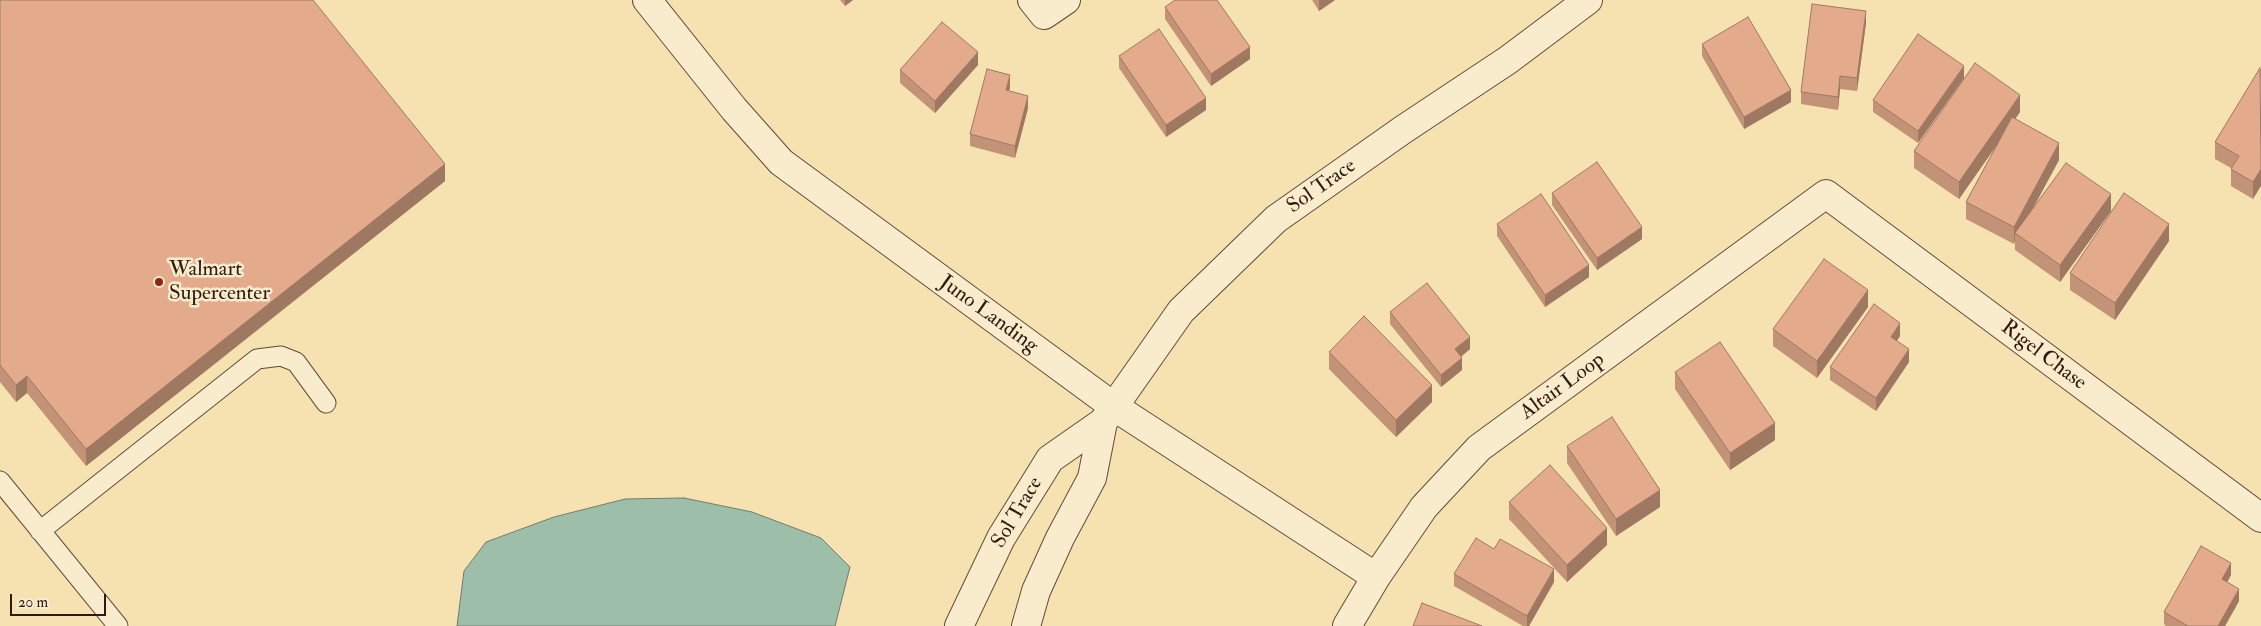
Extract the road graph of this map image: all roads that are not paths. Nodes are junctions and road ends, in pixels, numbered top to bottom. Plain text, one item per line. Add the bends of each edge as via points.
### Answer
1 (647, 0) edge
2 (1588, 0) edge
3 (1826, 194) joint
4 (326, 403) dead end
5 (1108, 414) junction
6 (0, 482) edge
7 (2261, 518) edge
8 (40, 531) junction
9 (1376, 577) junction
10 (118, 626) edge
11 (959, 626) edge
12 (1026, 626) edge
13 (1347, 626) edge

1 - 5 street, Juno Landing via 780,162
2 - 5 street, Sol Trace via 1508,60 1276,220 1181,311
3 - 7 street, Rigel Chase
3 - 9 street, Altair Loop via 1480,448 1424,507
4 - 8 lane via 296,362 281,356 257,360
5 - 9 street, Juno Landing
5 - 11 street, Sol Trace via 1050,459 1001,538
5 - 12 street, Sol Trace via 1092,478 1036,591
6 - 8 lane
8 - 10 lane
9 - 13 street, Altair Loop

